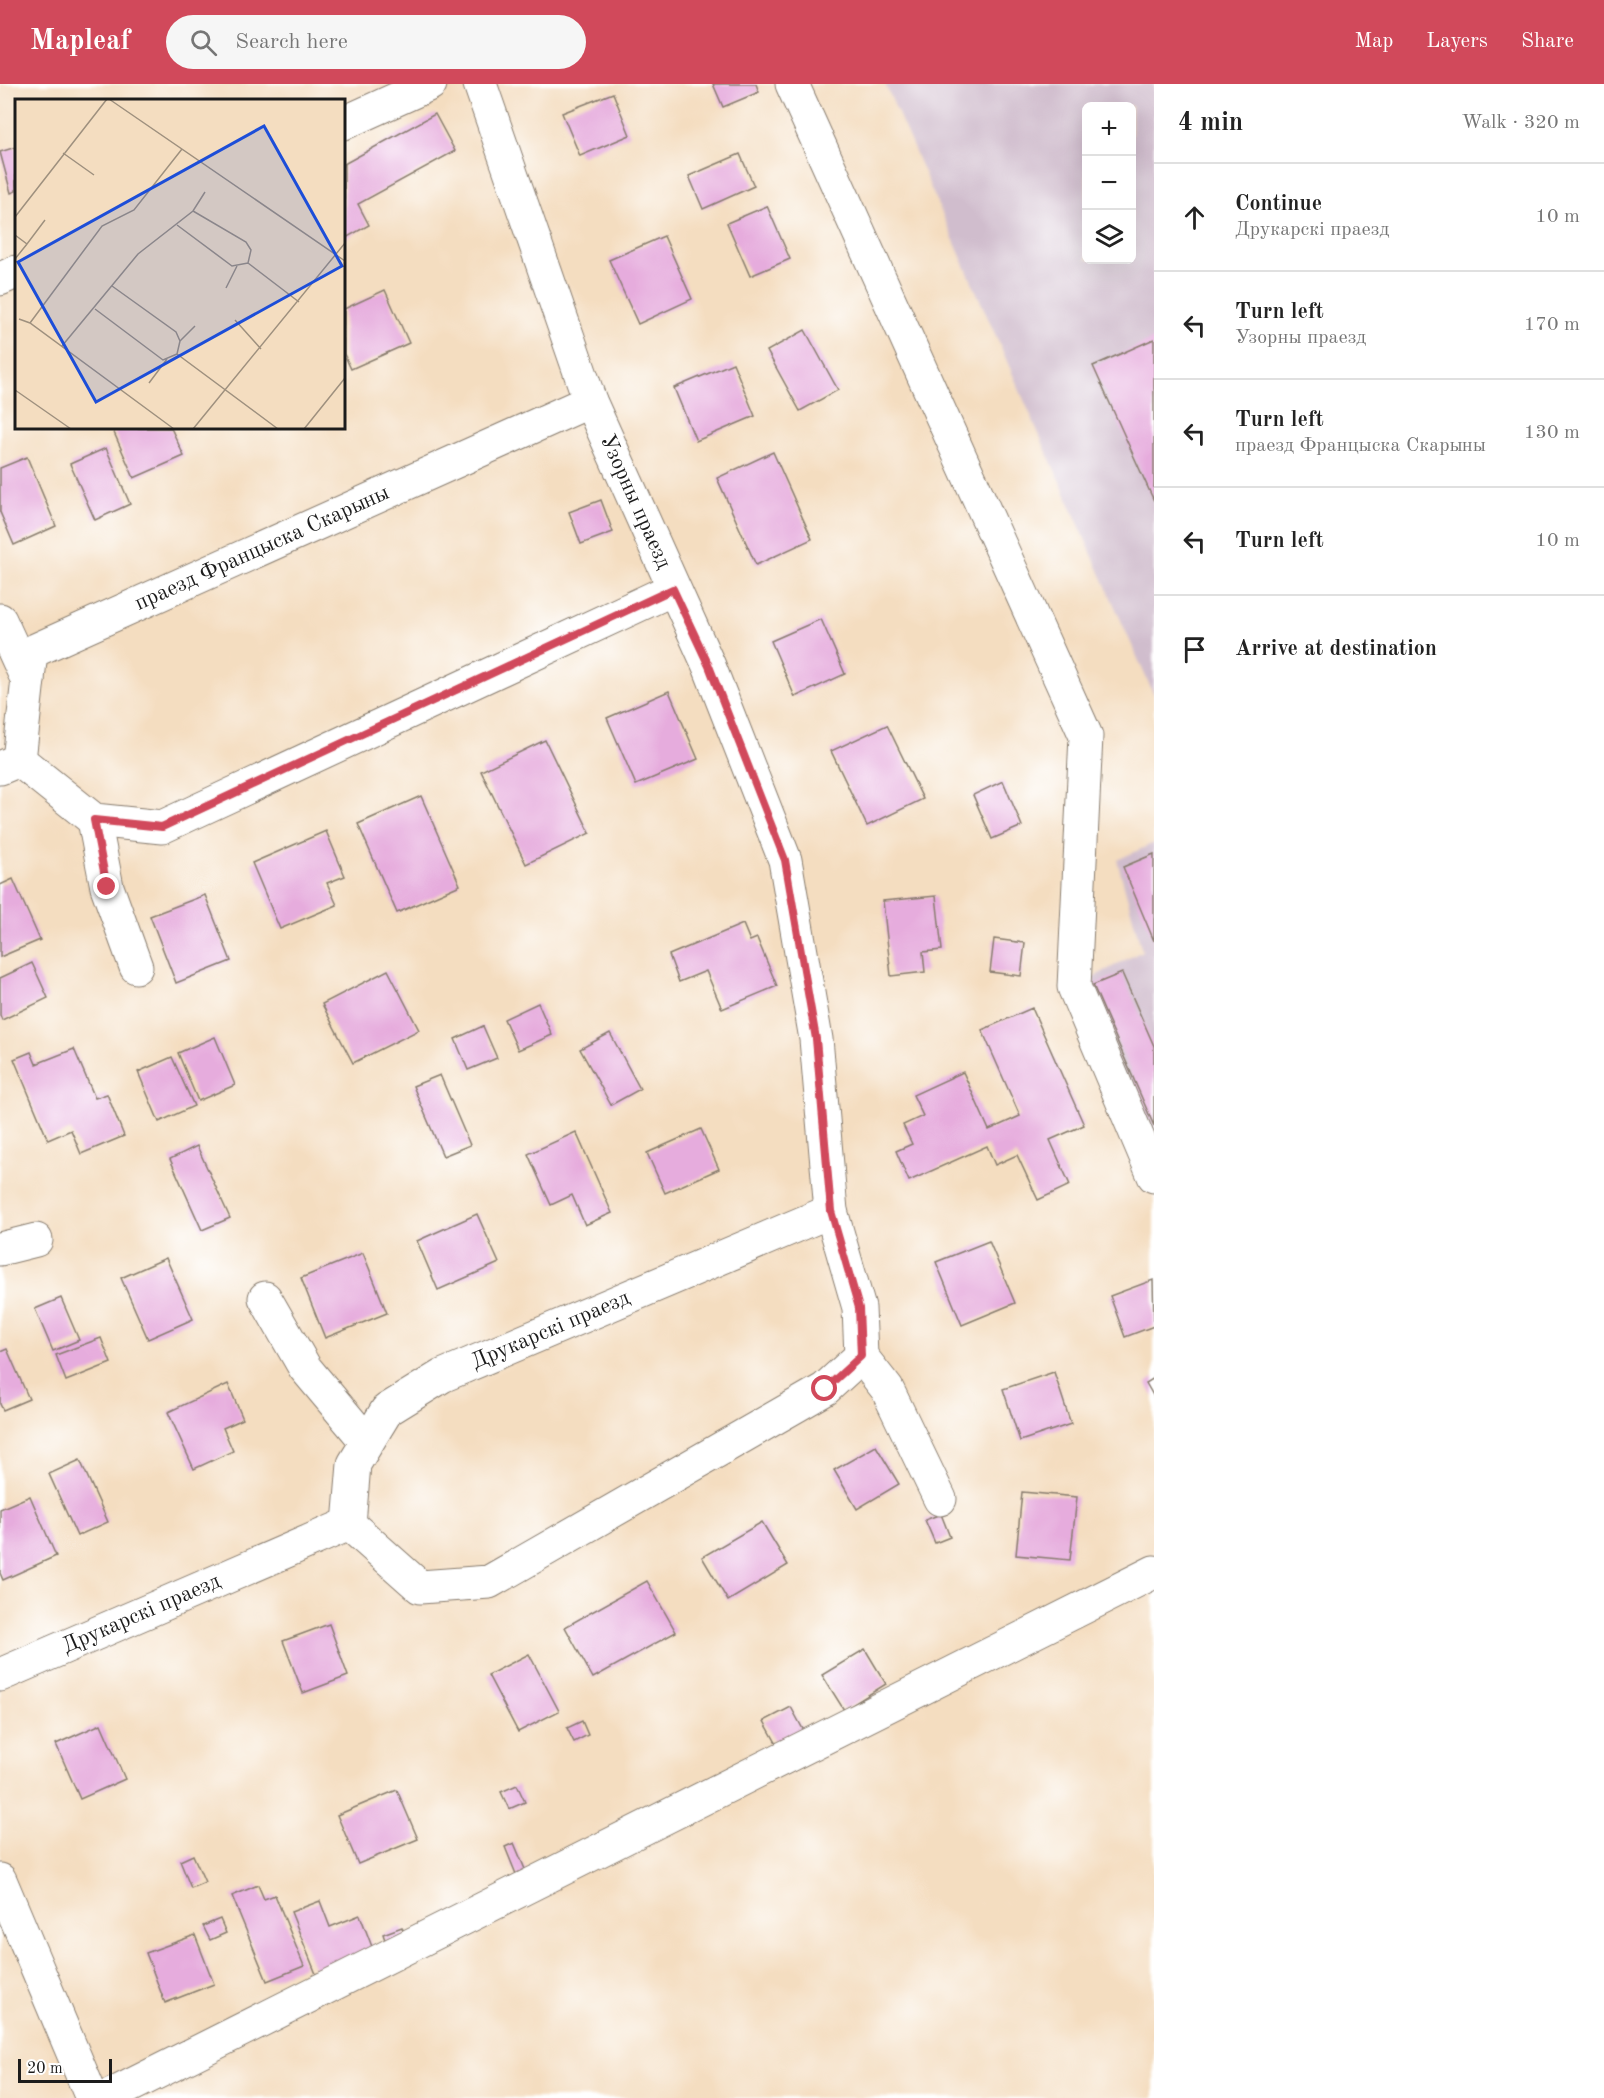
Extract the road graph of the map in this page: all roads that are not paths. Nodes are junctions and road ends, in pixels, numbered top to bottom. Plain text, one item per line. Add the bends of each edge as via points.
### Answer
1 (430, 84) edge
2 (480, 84) edge
3 (792, 84) edge
4 (345, 123) edge
5 (15, 272) edge
6 (0, 279) edge
7 (590, 401) junction
8 (673, 589) junction
9 (0, 620) edge
10 (28, 681) junction
11 (9, 764) edge
12 (94, 820) junction
13 (136, 967) dead end
14 (1154, 1176) edge
15 (831, 1211) junction
16 (36, 1240) dead end
17 (0, 1249) edge
18 (265, 1298) dead end
19 (861, 1356) junction
20 (368, 1442) junction
21 (940, 1499) dead end
22 (349, 1524) junction
23 (1154, 1572) edge
24 (0, 1675) edge
25 (0, 1880) edge
26 (92, 2098) edge
27 (106, 2098) edge

1 - 4 street
2 - 7 street, Узорны праезд
3 - 14 street via 1086,736 1074,987
5 - 6 street
7 - 8 street, Узорны праезд
7 - 10 street, праезд Францыска Скарыны via 31,652
8 - 12 street via 162,827
8 - 15 street, Узорны праезд via 709,666 785,860 816,1039
9 - 10 street
10 - 11 street, праезд Францыска Скарыны
11 - 12 street, праезд Францыска Скарыны
12 - 13 street via 107,887
15 - 19 street, Узорны праезд via 859,1308
15 - 20 street, Друкарскі праезд via 442,1376 387,1410
16 - 17 street
18 - 20 street via 305,1368
19 - 21 street via 887,1389
19 - 22 street via 825,1389 489,1582 420,1587
20 - 22 street, Друкарскі праезд via 354,1464
22 - 24 street, Друкарскі праезд
23 - 27 street
25 - 26 street

